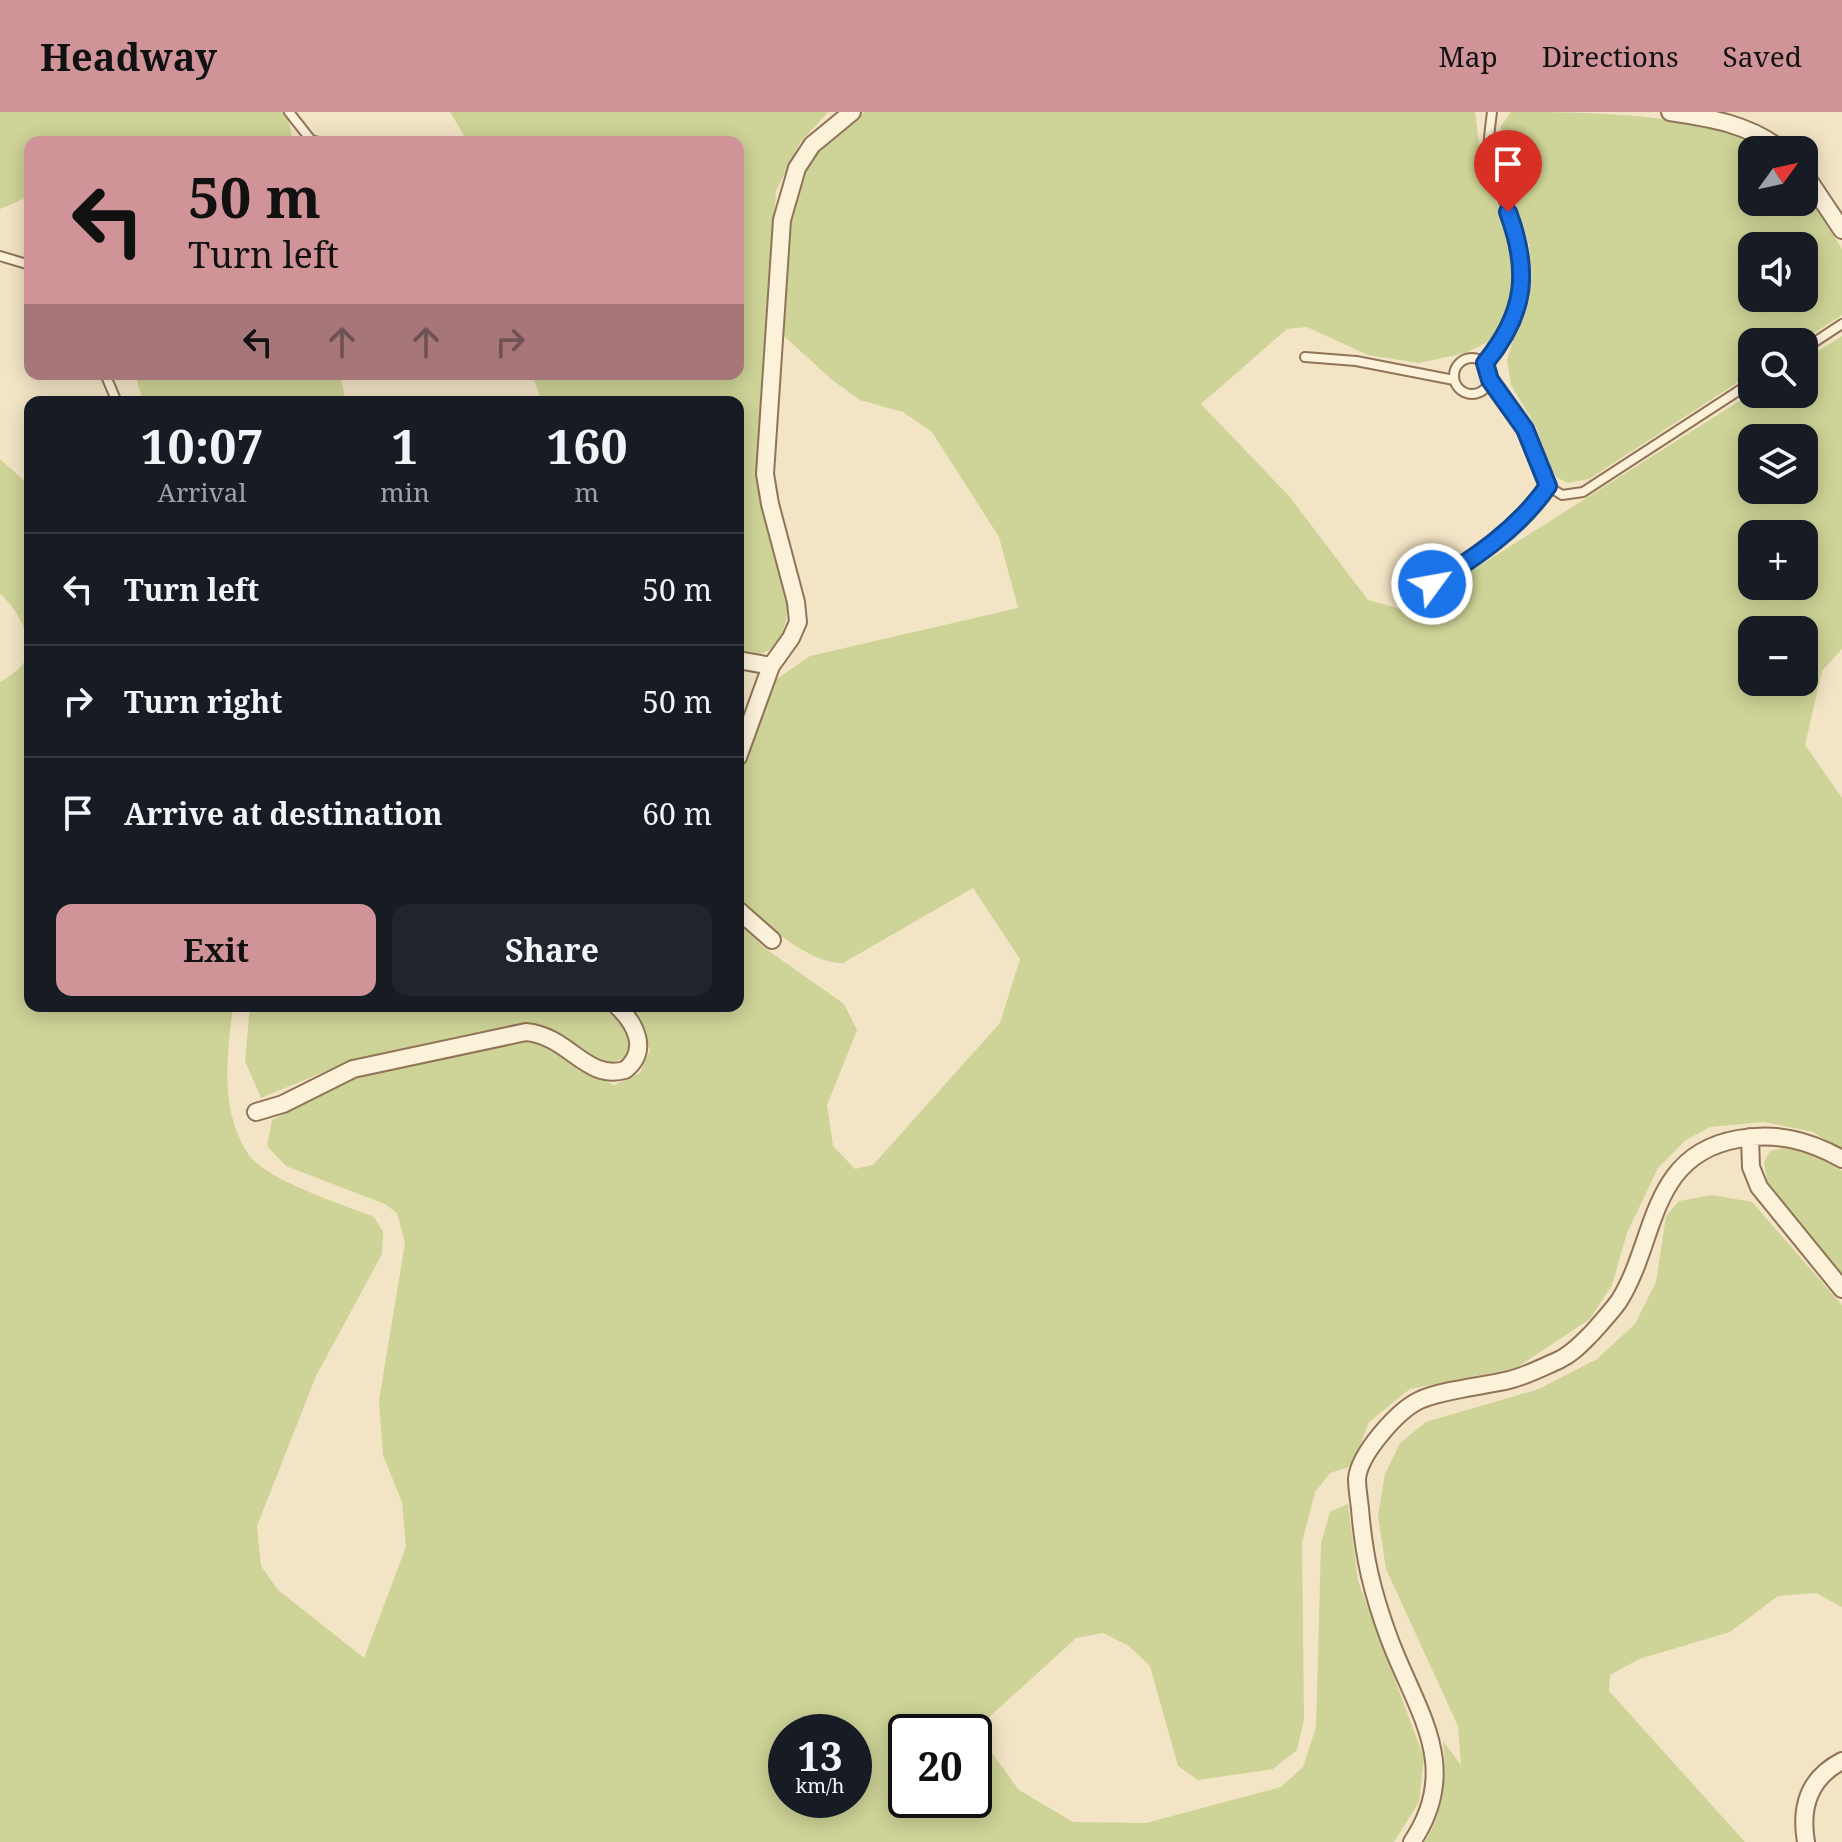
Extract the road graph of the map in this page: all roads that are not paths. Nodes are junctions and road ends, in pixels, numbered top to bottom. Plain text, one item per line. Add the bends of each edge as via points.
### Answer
1 (289, 112) edge
2 (852, 112) edge
3 (1492, 112) edge
4 (1670, 112) edge
5 (308, 136) edge
6 (1764, 136) edge
7 (1818, 194) edge
8 (1842, 230) edge
9 (0, 256) edge
10 (24, 263) edge
11 (1842, 324) edge
12 (1818, 340) edge
13 (1305, 357) dead end
14 (1485, 363) junction
15 (1454, 380) junction
16 (1490, 380) junction
17 (1738, 391) edge
18 (1548, 486) junction
19 (1432, 584) dead end
20 (744, 661) edge
21 (771, 666) junction
22 (744, 740) edge
23 (744, 915) edge
24 (772, 940) dead end
25 (624, 1012) edge
26 (256, 1112) dead end
27 (1750, 1137) junction
28 (1842, 1159) edge
29 (1842, 1289) edge
30 (1842, 1761) edge
31 (1412, 1842) edge
32 (1806, 1842) edge

1 - 5 lane
2 - 21 street via 812,145 797,168 782,220 765,474 798,622
3 - 14 lane via 1490,164 1517,236 1522,285 1504,339
4 - 6 street via 1736,124
7 - 8 street
9 - 10 lane
11 - 12 lane
13 - 15 lane
14 - 15 lane via 1475,357 1463,359
14 - 16 lane
15 - 16 lane via 1460,390 1472,394
16 - 18 lane via 1525,429
17 - 18 lane via 1583,492 1562,495
18 - 19 lane via 1505,533
20 - 21 street
21 - 22 street
23 - 24 street
25 - 26 street via 639,1043 625,1070 603,1072 553,1038 526,1032 353,1069
27 - 28 street via 1786,1137 1815,1144
27 - 29 street via 1751,1167 1759,1187
27 - 31 street via 1725,1141 1685,1163 1660,1199 1620,1299 1581,1345 1513,1379 1420,1400 1387,1425 1357,1476 1368,1577 1430,1735 1436,1771 1428,1818
30 - 32 street via 1826,1771 1805,1800

